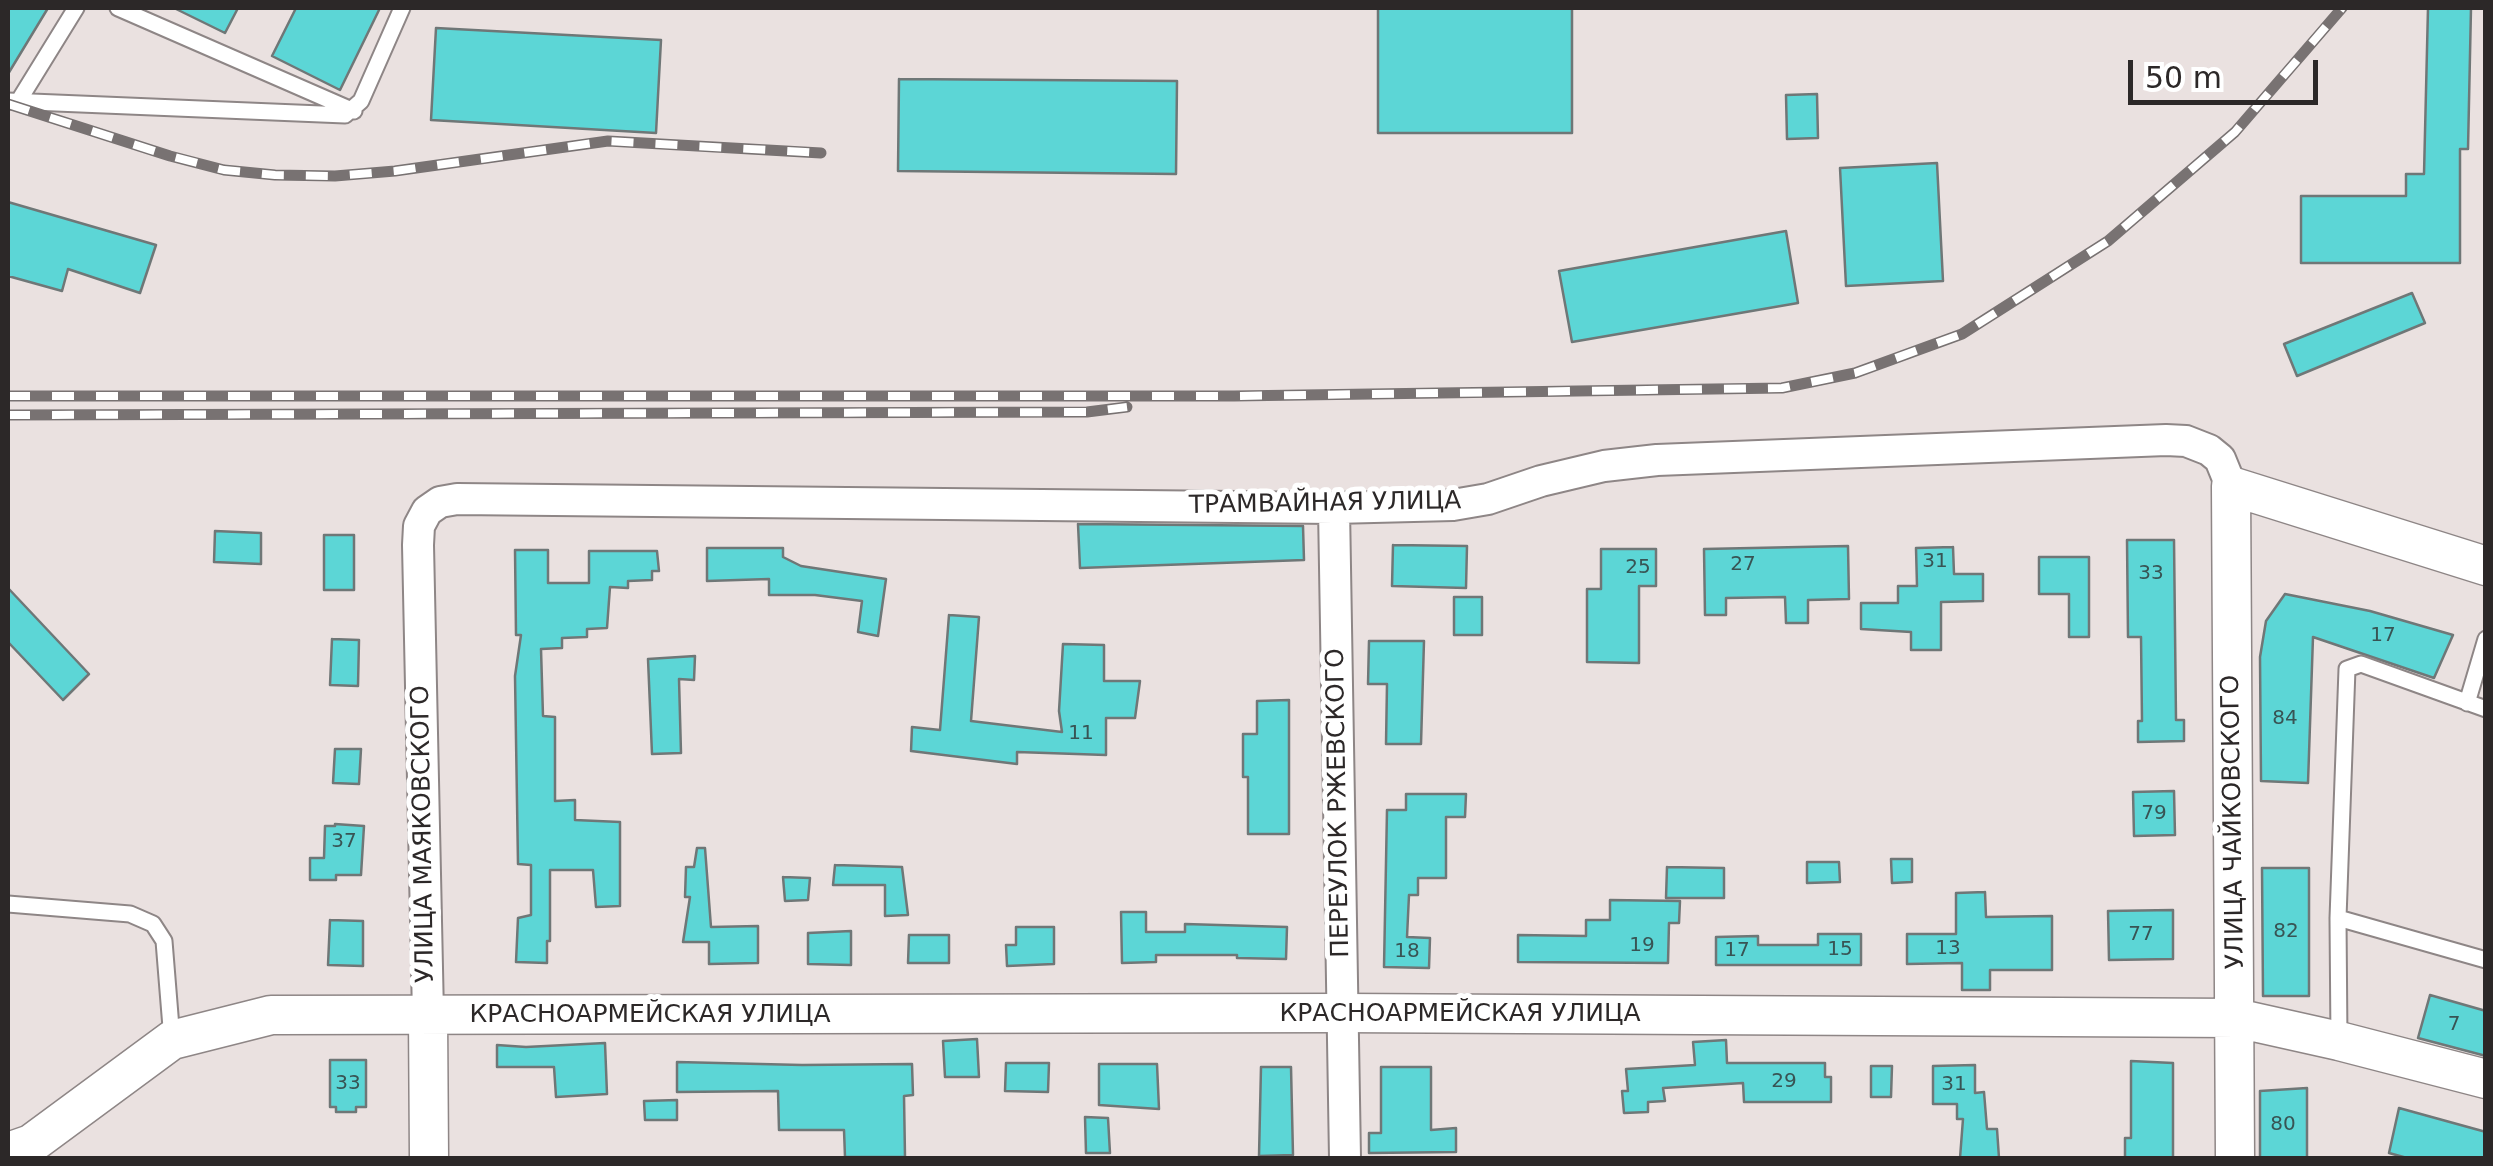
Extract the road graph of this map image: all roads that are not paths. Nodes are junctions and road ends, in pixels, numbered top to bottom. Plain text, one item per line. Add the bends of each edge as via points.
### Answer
1 (76, 8) edge
2 (118, 8) edge
3 (402, 8) edge
4 (13, 101) edge
5 (354, 110) junction
6 (2231, 486) junction
7 (1334, 508) junction
8 (427, 511) joint
9 (2486, 566) edge
10 (2486, 639) edge
11 (2467, 702) junction
12 (2486, 709) edge
13 (8, 904) edge
14 (2338, 918) junction
15 (2486, 960) edge
16 (1342, 1014) junction
17 (428, 1016) junction
18 (2236, 1018) junction
19 (172, 1040) junction
20 (2339, 1041) junction
21 (2486, 1079) edge
22 (8, 1152) edge
23 (428, 1158) edge
24 (1345, 1158) edge
25 (2235, 1158) edge

1 - 4 lane
2 - 5 lane
3 - 5 lane
4 - 5 lane via 335,118
6 - 7 street, ТРАМВАЙНАЯ УЛИЦА via 2209,450 2166,440 1657,460 1540,480 1464,503
6 - 9 street
6 - 18 street, УЛИЦА ЧАЙКОВСКОГО
7 - 8 street, ТРАМВАЙНАЯ УЛИЦА via 458,498
7 - 16 street, ПЕРЕУЛОК РЖЕВСКОГО
8 - 17 street, УЛИЦА МАЯКОВСКОГО via 418,545
10 - 11 lane
11 - 12 lane
11 - 14 lane via 2361,664 2347,670
13 - 19 lane via 130,914 152,924 164,941
14 - 15 lane
14 - 20 lane
16 - 17 street, КРАСНОАРМЕЙСКАЯ УЛИЦА
16 - 18 street, КРАСНОАРМЕЙСКАЯ УЛИЦА
16 - 24 street, ПЕРЕУЛОК РЖЕВСКОГО
17 - 19 street, КРАСНОАРМЕЙСКАЯ УЛИЦА via 271,1016
17 - 23 street, УЛИЦА МАЯКОВСКОГО
18 - 20 street, КРАСНОАРМЕЙСКАЯ УЛИЦА
18 - 25 street, УЛИЦА ЧАЙКОВСКОГО
19 - 22 street via 30,1144
20 - 21 street, КРАСНОАРМЕЙСКАЯ УЛИЦА

